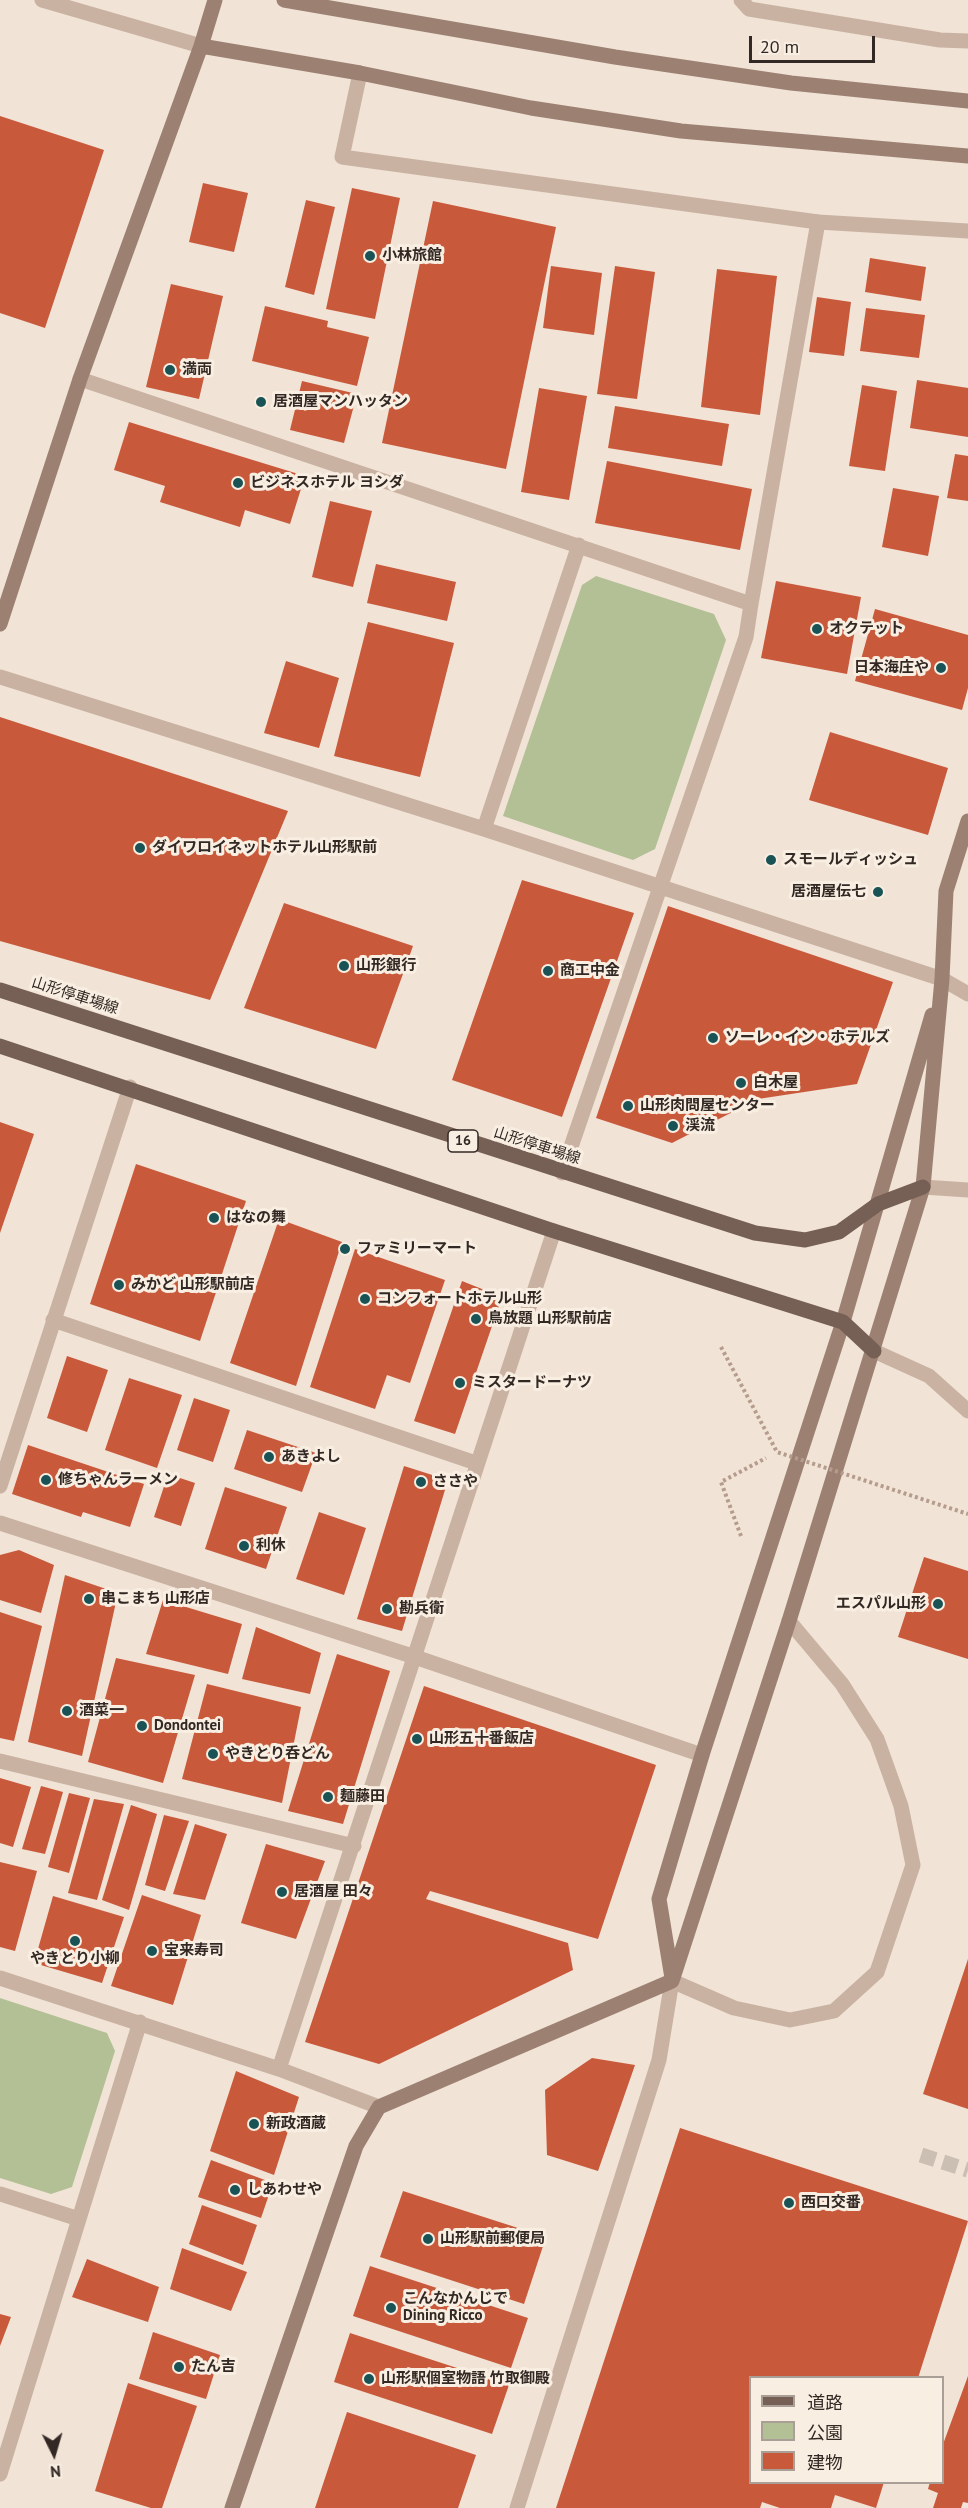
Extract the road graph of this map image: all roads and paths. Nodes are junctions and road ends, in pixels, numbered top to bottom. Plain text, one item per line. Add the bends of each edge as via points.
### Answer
1 (42, 0) edge
2 (215, 0) edge
3 (284, 0) edge
4 (741, 0) edge
5 (968, 41) edge
6 (201, 46) junction
7 (360, 73) junction
8 (968, 101) edge
9 (968, 156) edge
10 (818, 222) junction
11 (968, 231) edge
12 (80, 380) junction
13 (579, 545) junction
14 (751, 604) junction
15 (0, 624) edge
16 (0, 677) edge
17 (968, 821) edge
18 (484, 829) junction
19 (661, 887) junction
20 (942, 979) junction
21 (0, 990) edge
22 (968, 994) edge
23 (0, 1046) edge
24 (130, 1087) junction
25 (562, 1173) junction
26 (923, 1187) junction
27 (968, 1190) edge
28 (878, 1204) junction
29 (554, 1231) junction
30 (53, 1320) junction
31 (843, 1322) junction
32 (721, 1347) dead end
33 (874, 1351) junction
34 (968, 1411) edge
35 (777, 1452) junction
36 (476, 1463) junction
37 (0, 1486) edge
38 (968, 1514) edge
39 (0, 1523) edge
40 (745, 1545) dead end
41 (789, 1621) junction
42 (415, 1657) junction
43 (702, 1755) junction
44 (0, 1761) edge
45 (354, 1846) junction
46 (0, 1978) edge
47 (672, 1981) junction
48 (140, 2022) junction
49 (279, 2069) junction
50 (379, 2107) junction
51 (0, 2194) edge
52 (79, 2219) junction
53 (0, 2474) edge
54 (232, 2508) edge
55 (518, 2508) edge

1 - 6 street
2 - 6 street
3 - 8 street via 780,81
4 - 5 street via 749,9 940,40
6 - 7 street
6 - 12 street
7 - 9 street via 531,108 681,131
7 - 10 street via 342,157
10 - 11 street
10 - 14 street
12 - 13 street
12 - 15 street
13 - 14 street
13 - 18 street
14 - 19 street via 746,637
16 - 18 street
17 - 20 street via 946,891
18 - 19 street
19 - 20 street
19 - 25 street
20 - 22 street
20 - 26 street
20 - 28 street
21 - 25 main road, 山形停車場線 / 16
23 - 24 main road
24 - 29 main road
24 - 30 street
25 - 28 main road, 山形停車場線 / 16 via 755,1233 804,1240 840,1232
26 - 27 street
26 - 28 main road, 山形停車場線 / 16
26 - 33 street
28 - 31 street
29 - 31 main road
29 - 36 street
30 - 36 street
30 - 37 street
31 - 33 main road
31 - 43 street
32 - 35 path, bridge
33 - 34 street via 929,1376
33 - 41 street
35 - 38 path, bridge
35 - 40 path via 721,1482
36 - 42 street
39 - 42 street
41 - 47 street
41 - 47 street via 842,1684 877,1739 901,1806 913,1865 906,1887 878,1972 834,2011 790,2020 734,2008
42 - 43 street
42 - 45 street
43 - 47 street via 659,1899
44 - 45 street
45 - 49 street
46 - 48 street
47 - 50 street
47 - 55 street via 659,2060
48 - 49 street
48 - 52 street
49 - 50 street
50 - 54 street via 356,2146
51 - 52 street
52 - 53 street

